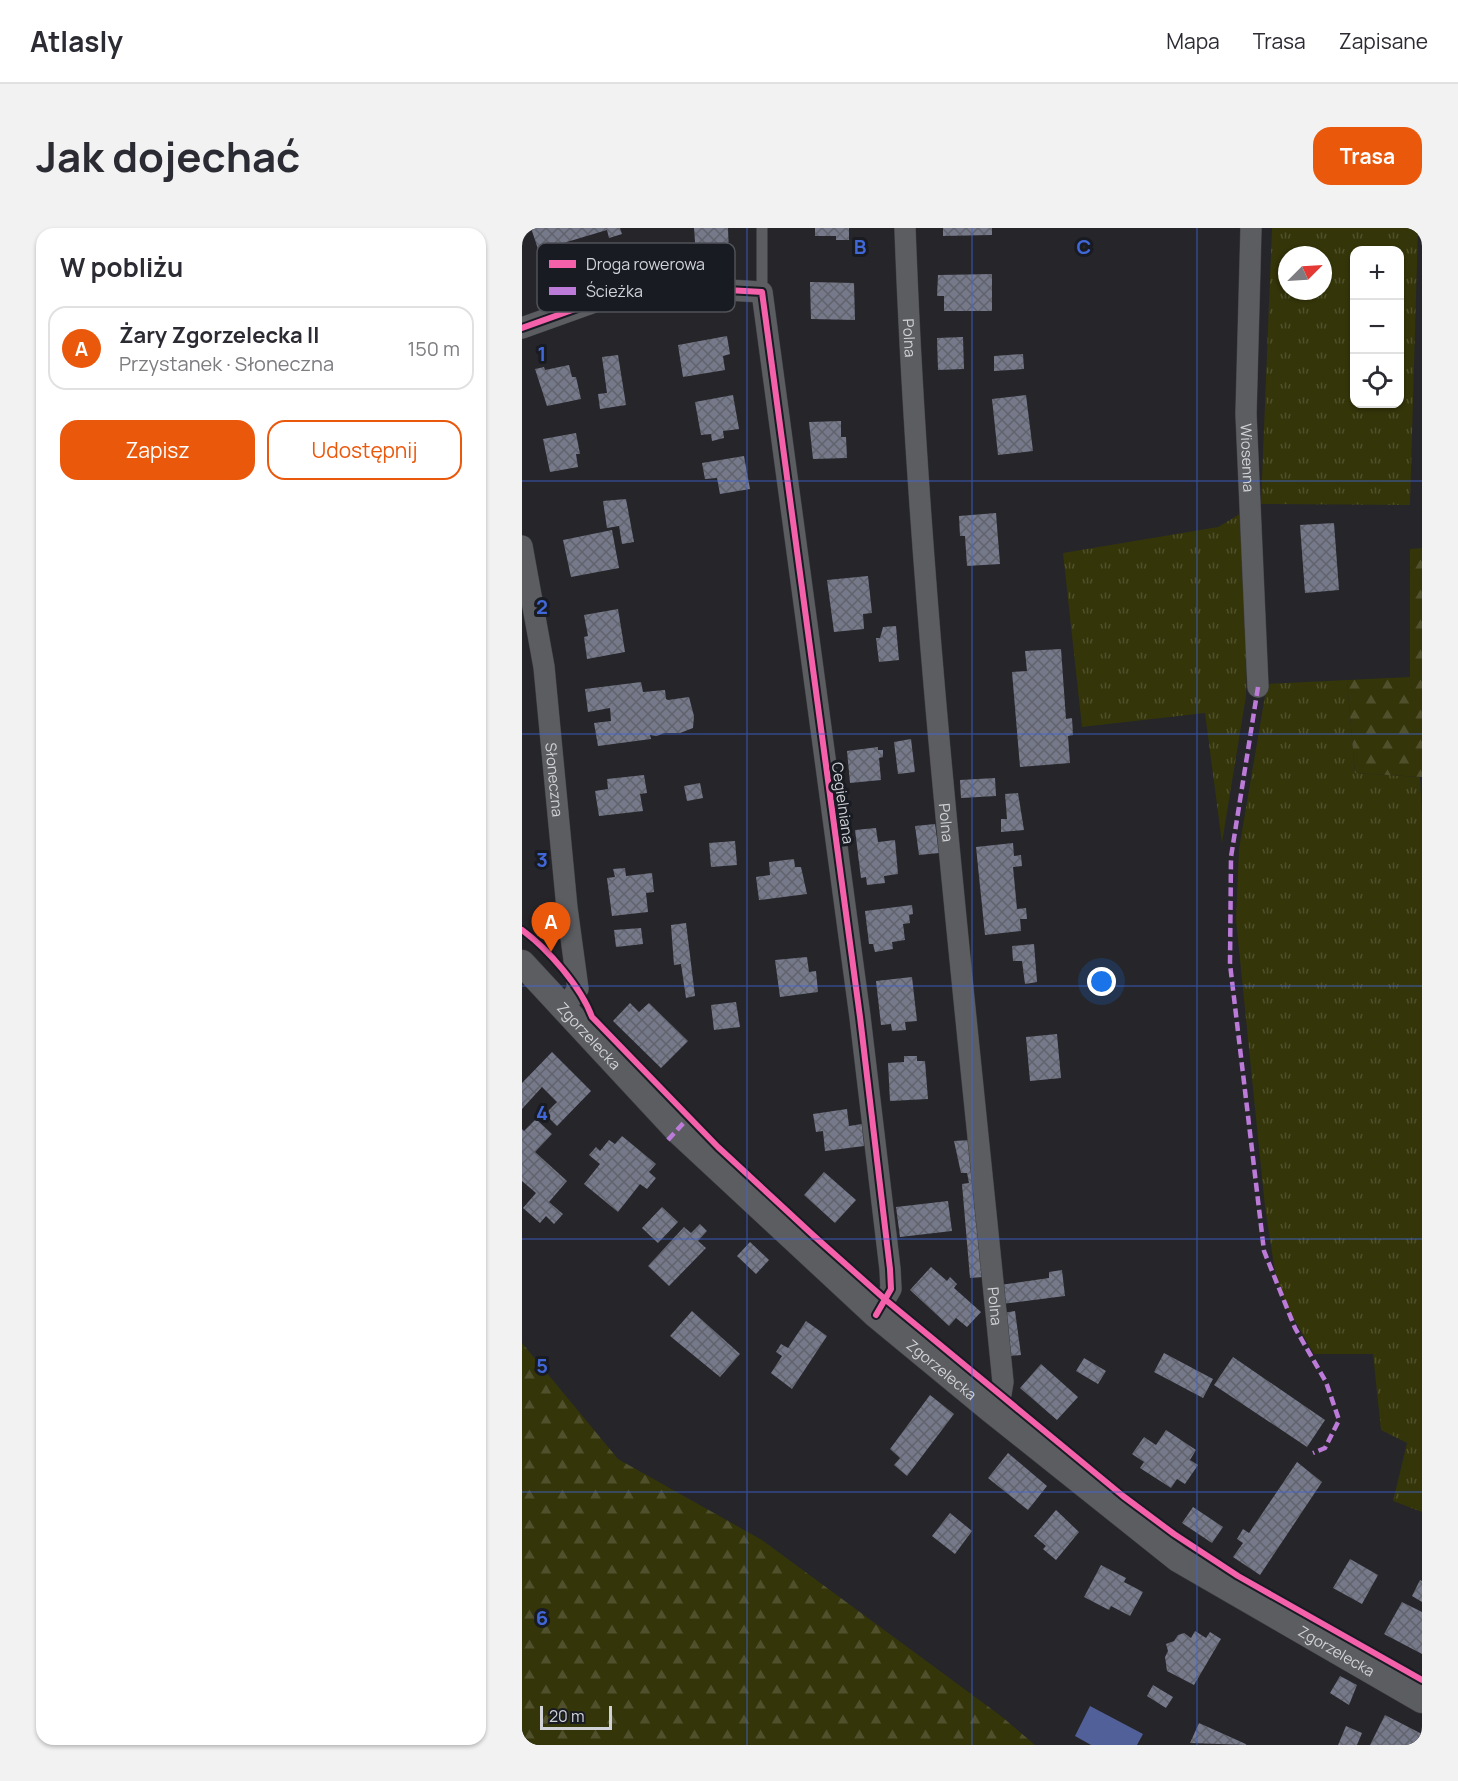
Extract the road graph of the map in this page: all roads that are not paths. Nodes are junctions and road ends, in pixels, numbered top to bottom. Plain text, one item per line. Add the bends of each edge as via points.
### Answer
1 (762, 228) edge
2 (905, 228) edge
3 (1251, 228) edge
4 (735, 290) edge
5 (762, 292) junction
6 (567, 312) edge
7 (522, 328) edge
8 (522, 546) edge
9 (1258, 687) dead end
10 (522, 963) edge
11 (564, 1008) junction
12 (876, 1315) junction
13 (990, 1409) junction
14 (1422, 1700) edge

1 - 5 lane
2 - 13 street, Polna via 911,387 936,702 1004,1382
3 - 9 street, Wiosenna via 1246,414
4 - 5 street
5 - 12 street, Cegielniana via 890,1269 891,1289
6 - 7 street
8 - 11 street, Słoneczna via 544,667 578,989
10 - 11 street, Zgorzelecka
11 - 12 street, Zgorzelecka via 676,1130
12 - 13 street, Zgorzelecka
13 - 14 street, Zgorzelecka via 1178,1559

